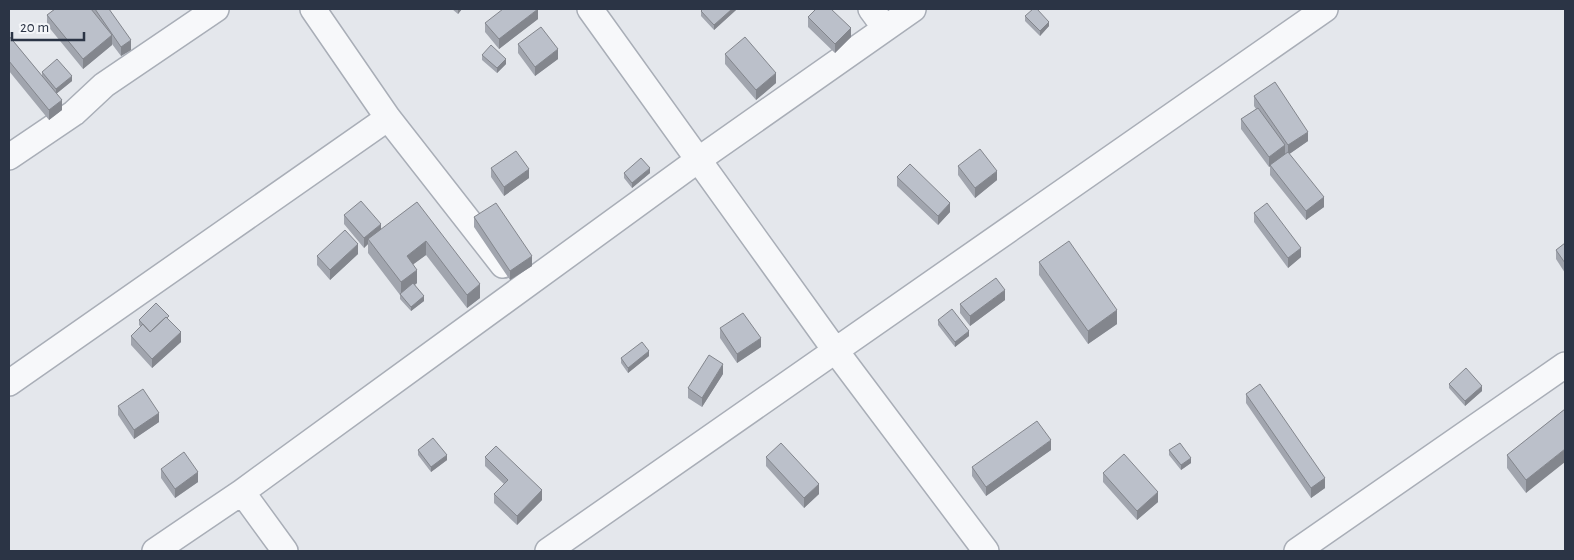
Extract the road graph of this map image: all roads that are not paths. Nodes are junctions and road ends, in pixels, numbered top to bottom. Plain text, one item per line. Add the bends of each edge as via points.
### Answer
1 (216, 9) edge
2 (313, 9) edge
3 (590, 9) edge
4 (913, 9) edge
5 (1325, 9) edge
6 (878, 19) edge
7 (388, 118) junction
8 (9, 157) edge
9 (698, 160) junction
10 (521, 289) junction
11 (834, 350) junction
12 (1565, 365) edge
13 (9, 382) edge
14 (242, 492) junction
15 (154, 551) edge
16 (285, 551) edge
17 (548, 551) edge
18 (986, 551) edge
19 (1297, 551) edge

1 - 8 street via 104,84 74,113
2 - 7 street
3 - 9 street
4 - 6 street
5 - 11 street
6 - 9 street
7 - 10 street
7 - 13 street
9 - 10 street
9 - 11 street
10 - 14 street
11 - 17 street
11 - 18 street
12 - 19 street
14 - 15 street
14 - 16 street

